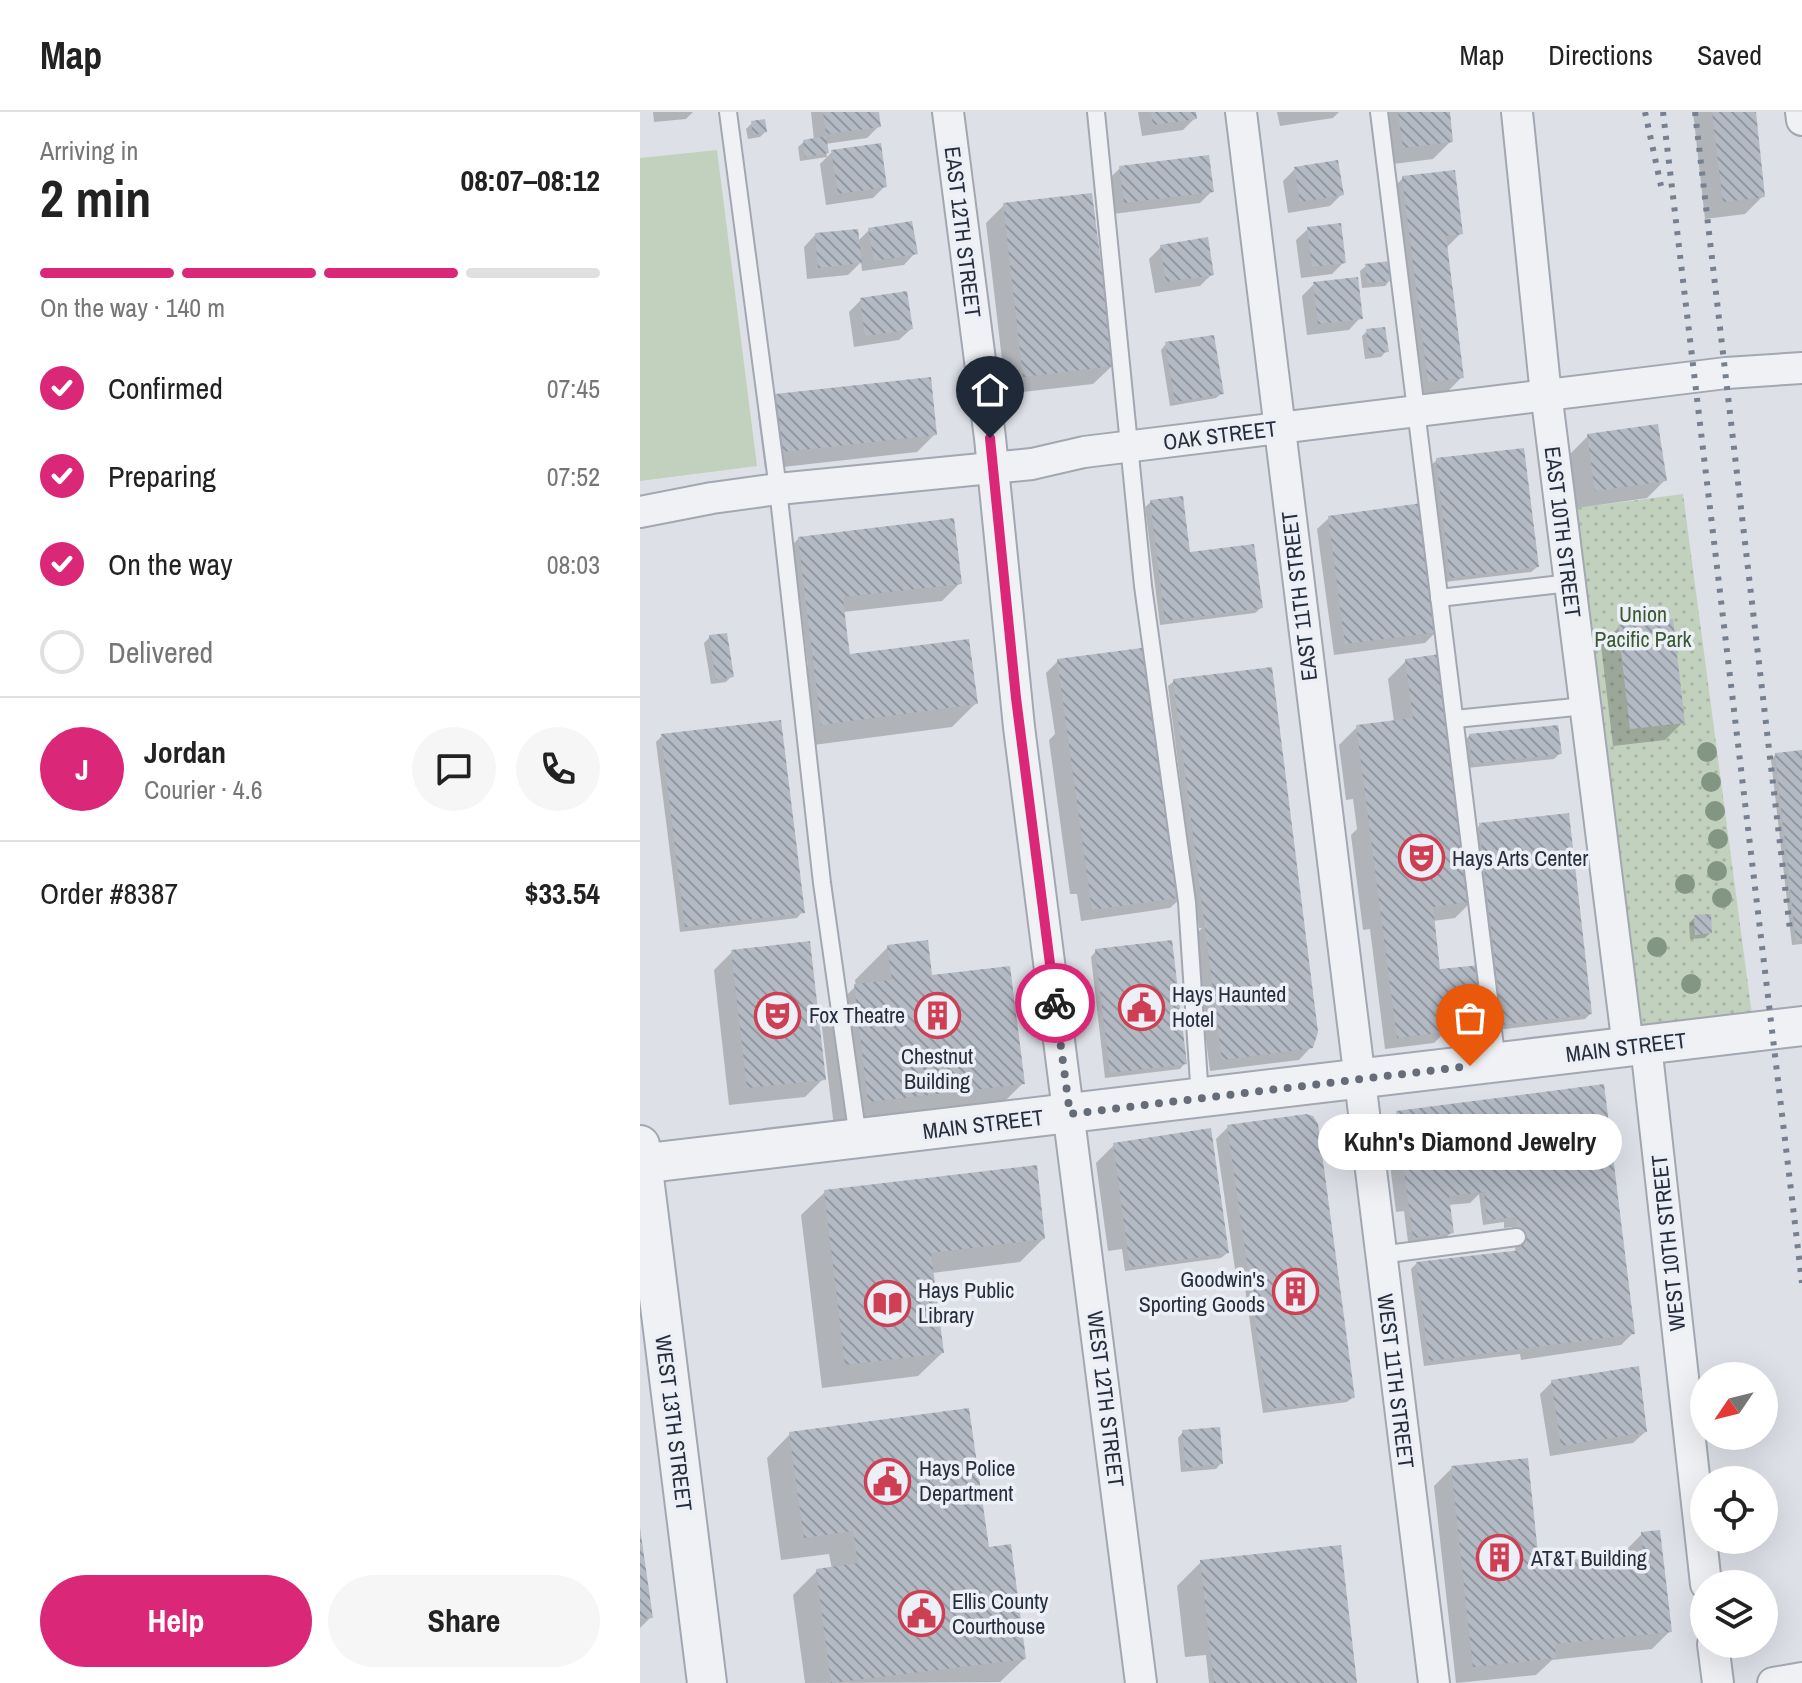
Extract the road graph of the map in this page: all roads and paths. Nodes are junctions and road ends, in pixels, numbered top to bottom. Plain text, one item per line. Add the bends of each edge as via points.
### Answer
1 (728, 112) edge
2 (948, 112) edge
3 (1096, 112) edge
4 (1241, 112) edge
5 (1379, 112) edge
6 (1517, 112) edge
7 (1801, 112) edge
8 (1802, 120) edge
9 (1802, 368) edge
10 (1546, 395) junction
11 (1415, 411) junction
12 (1278, 428) junction
13 (1130, 446) junction
14 (993, 468) junction
15 (778, 489) junction
16 (640, 512) edge
17 (1570, 583) junction
18 (1439, 598) junction
19 (1585, 706) junction
20 (1455, 719) junction
21 (1802, 1026) edge
22 (1637, 1046) junction
23 (1497, 1063) junction
24 (1358, 1079) junction
25 (1200, 1098) junction
26 (1070, 1114) junction
27 (858, 1139) junction
28 (641, 1158) edge
29 (1517, 1237) dead end
30 (1380, 1255) junction
31 (1704, 1570) edge
32 (1715, 1658) edge
33 (1802, 1678) edge
34 (707, 1683) edge
35 (1141, 1683) edge
36 (1434, 1683) edge
37 (1718, 1683) edge
38 (1773, 1683) edge

1 - 15 lane
2 - 14 street, EAST 12TH STREET
3 - 13 lane
4 - 12 street, EAST 11TH STREET
5 - 11 lane
6 - 10 street, EAST 10TH STREET
7 - 8 street
9 - 10 street, OAK STREET
10 - 11 street, OAK STREET
10 - 17 street, EAST 10TH STREET
11 - 12 street, OAK STREET
11 - 18 lane
12 - 13 street, OAK STREET
12 - 24 street, EAST 11TH STREET
13 - 14 street, OAK STREET
13 - 25 lane via 1143,586 1187,902
14 - 15 street, OAK STREET
14 - 26 street, EAST 12TH STREET via 1022,752
15 - 16 street, OAK STREET
15 - 27 lane via 822,883
17 - 18 lane
17 - 19 street, EAST 10TH STREET
18 - 20 lane
19 - 20 lane
19 - 22 street, EAST 10TH STREET
20 - 23 lane
21 - 22 street, MAIN STREET
22 - 23 street, MAIN STREET
22 - 31 street, WEST 10TH STREET
23 - 24 street, MAIN STREET
24 - 25 street, MAIN STREET
24 - 30 street, WEST 11TH STREET
25 - 26 street, MAIN STREET
26 - 27 street, MAIN STREET
26 - 35 street, WEST 12TH STREET
27 - 28 street, MAIN STREET
28 - 34 street, WEST 13TH STREET
29 - 30 lane
30 - 36 street, WEST 11TH STREET
32 - 37 street
33 - 38 street

